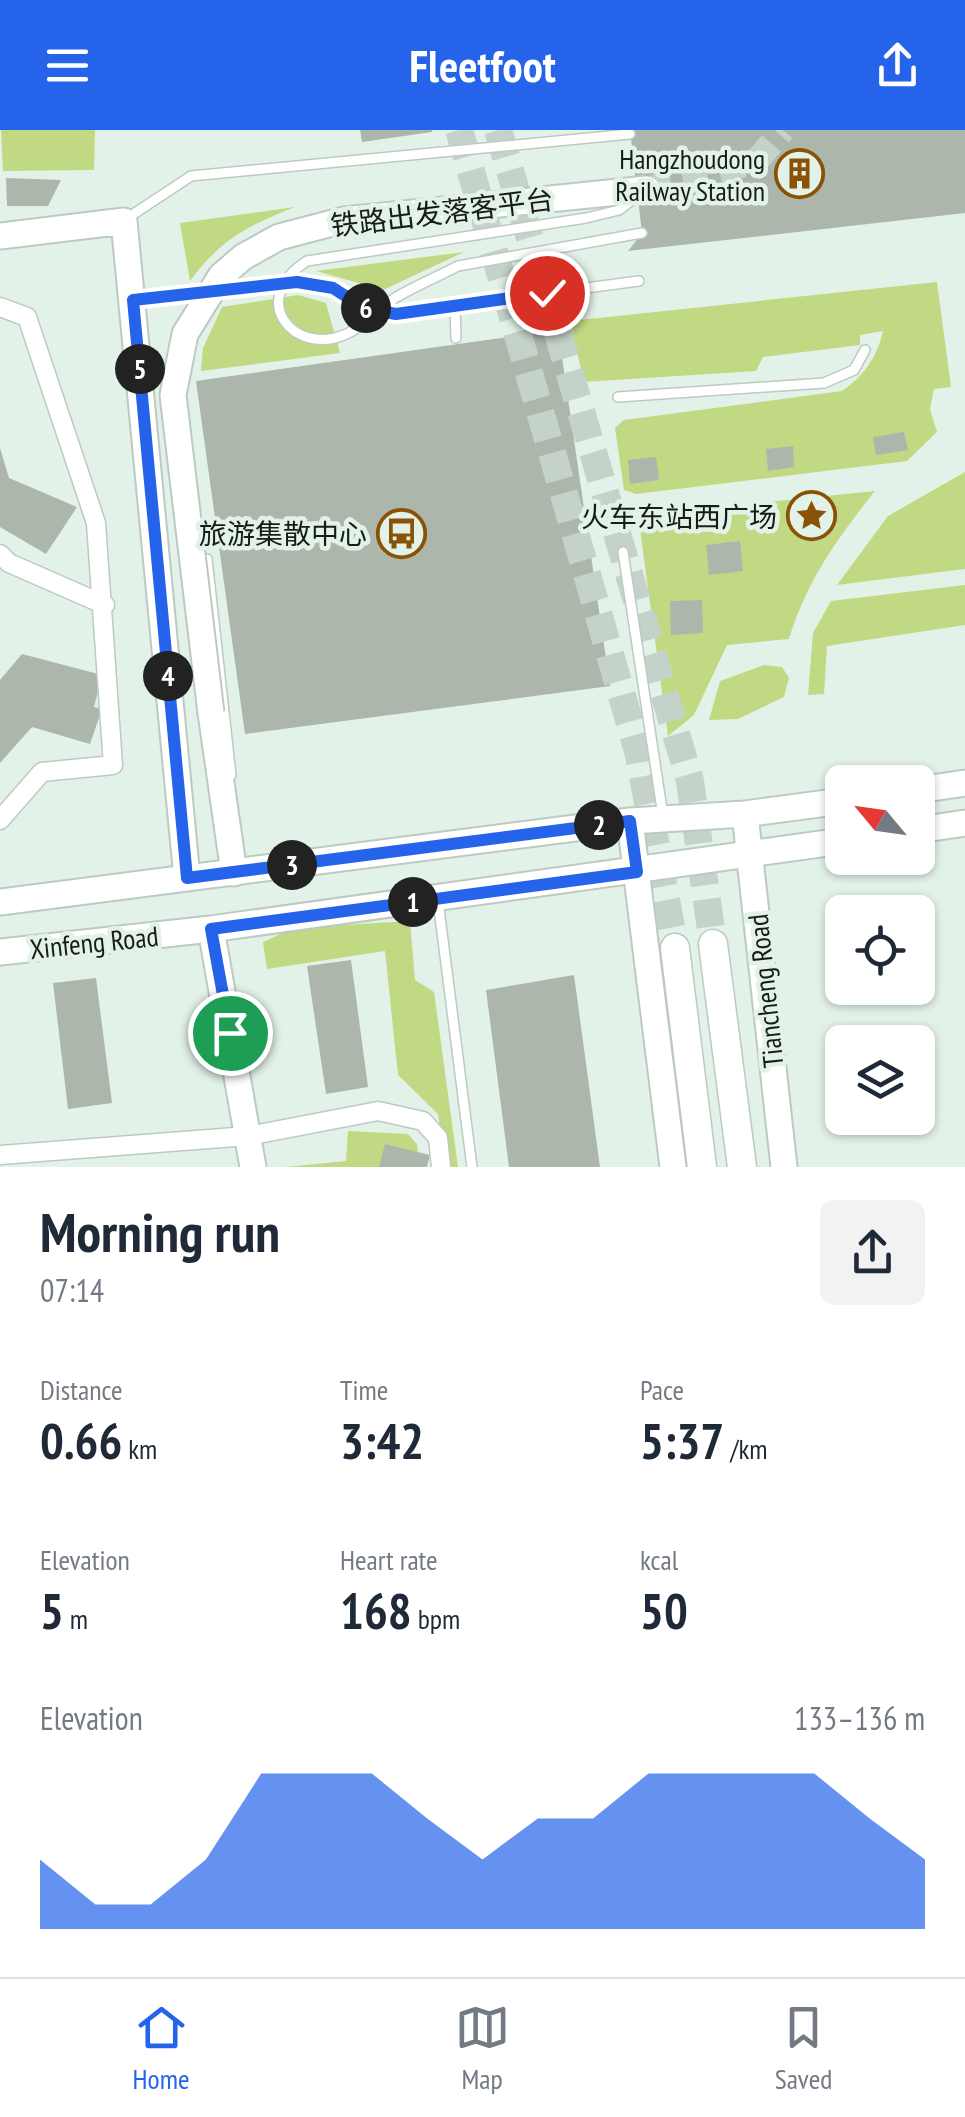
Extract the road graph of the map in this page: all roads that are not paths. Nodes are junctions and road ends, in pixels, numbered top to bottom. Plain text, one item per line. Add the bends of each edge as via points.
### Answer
1 (630, 134) dead end
2 (647, 189) joint
3 (124, 221) junction
4 (642, 233) dead end
5 (0, 236) edge
6 (639, 281) dead end
7 (133, 300) junction
8 (455, 306) junction
9 (0, 307) edge
10 (456, 338) dead end
11 (866, 350) dead end
12 (618, 397) dead end
13 (623, 552) dead end
14 (0, 554) edge
15 (207, 559) dead end
16 (105, 604) junction
17 (965, 784) edge
18 (935, 788) edge
19 (825, 803) edge
20 (745, 814) junction
21 (0, 820) edge
22 (664, 820) junction
23 (630, 821) junction
24 (965, 823) edge
25 (935, 827) edge
26 (825, 844) edge
27 (750, 855) junction
28 (637, 872) junction
29 (234, 873) junction
30 (187, 878) junction
31 (437, 898) junction
32 (0, 902) edge
33 (211, 929) junction
34 (713, 944) tunnel mouth
35 (675, 948) tunnel mouth
36 (0, 952) edge
37 (248, 1136) junction
38 (0, 1156) edge
39 (253, 1167) edge
40 (441, 1167) edge
41 (472, 1167) edge
42 (672, 1167) edge
43 (702, 1167) edge
44 (742, 1167) edge
45 (784, 1167) edge

1 - 3 lane via 191,176
2 - 4 lane, bridge via 619,210 586,218 308,261 286,274 276,302 298,333 322,340 344,335 458,266
2 - 29 main road, 铁路出发落客平台, bridge via 344,220 279,238 221,276 186,334 174,395
3 - 5 main road
3 - 7 main road
6 - 8 lane
7 - 8 lane via 297,282 333,288 364,308 396,314
7 - 30 main road
8 - 10 lane
9 - 16 street via 27,318 68,429 96,523
11 - 12 lane via 854,370 824,383
13 - 22 lane
14 - 16 street
15 - 29 lane via 231,758
16 - 21 street via 113,765 42,772
17 - 18 main road
19 - 20 main road, Xinfeng Road
20 - 22 main road, Xinfeng Road
20 - 27 main road, Tiancheng Road
22 - 23 main road, Xinfeng Road
23 - 28 main road
23 - 29 main road, Xinfeng Road
24 - 25 main road
26 - 27 main road, Xinfeng Road
27 - 28 main road, Xinfeng Road
27 - 45 main road, Tiancheng Road
28 - 31 main road, Xinfeng Road
28 - 42 main road
29 - 30 main road, Xinfeng Road
30 - 32 main road, Xinfeng Road
31 - 33 main road, Xinfeng Road
31 - 41 lane
33 - 36 main road, Xinfeng Road
33 - 37 main road
34 - 44 main road, Tiancheng Road
35 - 43 main road
37 - 38 street
37 - 39 main road
37 - 40 street via 378,1111 423,1122 438,1138

